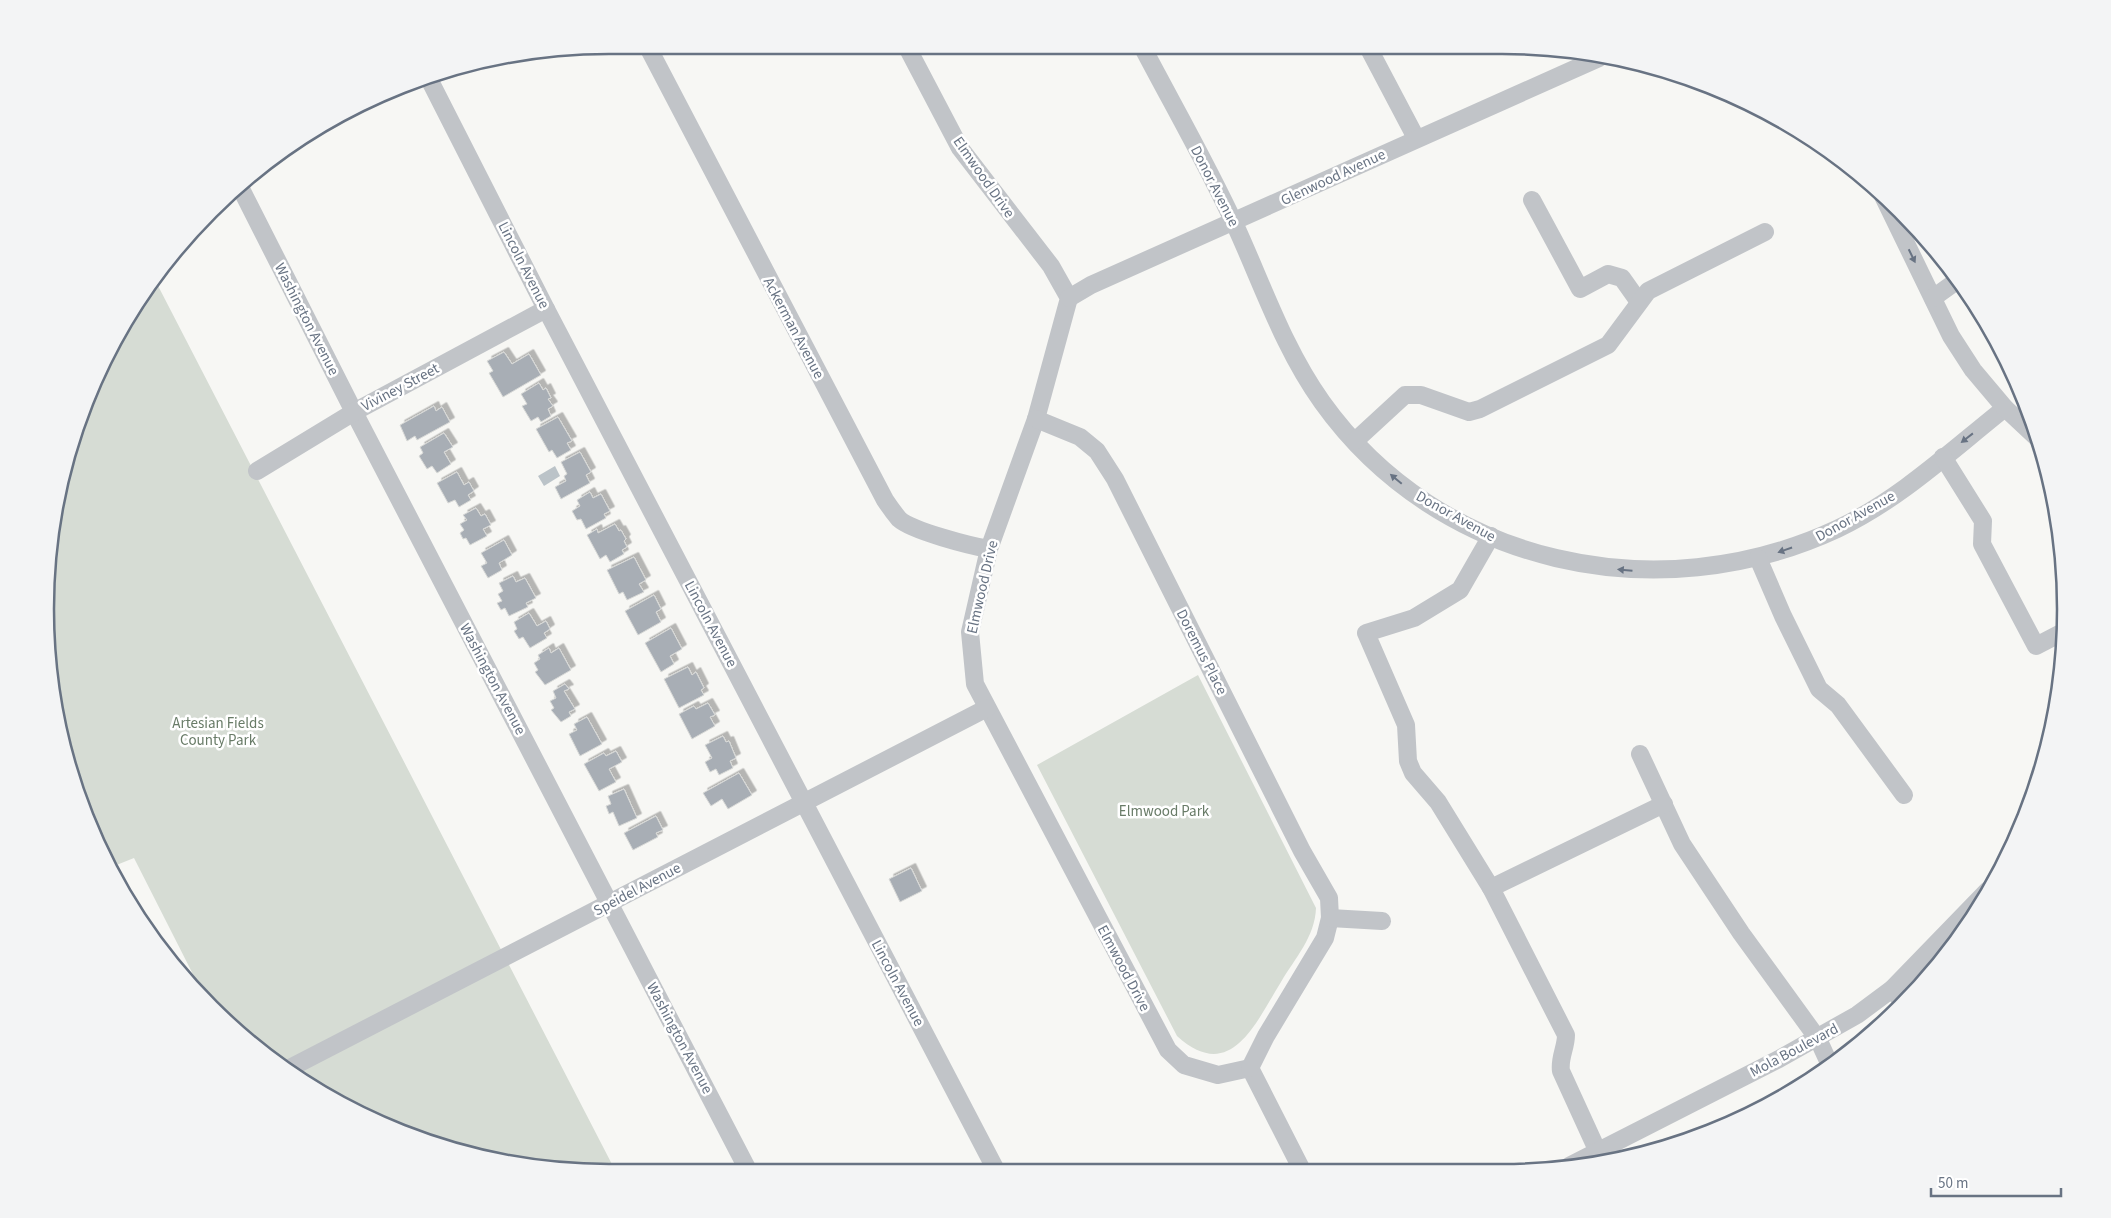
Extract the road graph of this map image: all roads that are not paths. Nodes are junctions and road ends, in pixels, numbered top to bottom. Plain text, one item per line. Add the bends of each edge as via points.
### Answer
1 (651, 54) edge
2 (911, 54) edge
3 (1146, 54) edge
4 (1372, 54) edge
5 (1591, 61) edge
6 (431, 83) edge
7 (1416, 138) junction
8 (243, 192) edge
9 (1532, 200) dead end
10 (1893, 214) edge
11 (1234, 223) junction
12 (1765, 232) dead end
13 (1952, 284) edge
14 (1069, 298) junction
15 (1933, 298) junction
16 (1639, 302) junction
17 (546, 309) junction
18 (2005, 408) junction
19 (354, 412) junction
20 (1036, 419) junction
21 (2027, 429) edge
22 (1355, 441) junction
23 (1943, 457) junction
24 (257, 471) dead end
25 (1491, 536) junction
26 (989, 549) junction
27 (1758, 558) junction
28 (2056, 635) edge
29 (987, 708) junction
30 (1640, 754) dead end
31 (1904, 795) dead end
32 (803, 802) junction
33 (1664, 804) junction
34 (1491, 888) junction
35 (610, 904) junction
36 (1330, 918) junction
37 (1382, 921) dead end
38 (1951, 935) edge
39 (1892, 989) junction
40 (1899, 998) edge
41 (1818, 1039) junction
42 (1827, 1059) edge
43 (294, 1066) edge
44 (1250, 1068) junction
45 (1603, 1153) edge
46 (745, 1164) edge
47 (993, 1164) edge
48 (1300, 1164) edge

1 - 26 street, Ackerman Avenue via 885,500 900,520 920,530 968,546
2 - 14 street, Elmwood Drive via 960,148 1051,266
3 - 11 street, Donor Avenue
4 - 7 street
5 - 7 street, Glenwood Avenue
6 - 17 street, Lincoln Avenue
7 - 11 street, Glenwood Avenue
8 - 19 street, Washington Avenue
9 - 16 street via 1580,289 1608,274 1622,278
10 -> 15 street
11 - 14 street, Glenwood Avenue via 1091,285
11 - 22 street, Donor Avenue via 1299,368 1323,404
12 - 16 street via 1648,291
13 - 15 street
14 - 20 street, Elmwood Drive
15 - 18 street via 1951,336 1973,370
16 - 22 street via 1608,345 1480,409 1468,412 1421,395 1405,394
17 - 19 street, Viviney Street
17 - 32 street, Lincoln Avenue
18 - 21 street
18 -> 23 street, Donor Avenue
19 - 24 street, Viviney Street
19 - 35 street, Washington Avenue
20 - 26 street, Elmwood Drive
20 - 36 street, Doremus Place via 1080,437 1097,451 1115,479 1302,851 1329,898
25 -> 22 street, Donor Avenue via 1446,514 1410,490
23 -> 27 street, Donor Avenue via 1878,506 1840,527
23 - 28 street via 1983,521 1982,544 2036,646
27 -> 25 street, Donor Avenue via 1681,570 1638,571 1559,560
25 - 34 street via 1460,590 1414,618 1366,633 1406,725 1408,761 1413,773 1438,802
26 - 29 street, Elmwood Drive via 970,632 975,684
27 - 31 street via 1782,616 1819,689 1838,704
29 - 32 street, Speidel Avenue
29 - 44 street, Elmwood Drive via 1168,1050 1184,1065 1218,1075
30 - 33 street
32 - 35 street, Speidel Avenue
32 - 47 street, Lincoln Avenue
33 - 34 street
33 - 41 street via 1682,844 1741,933
34 - 45 street via 1566,1035 1561,1070
35 - 43 street, Speidel Avenue
35 - 46 street, Washington Avenue
36 - 37 street
36 - 44 street, Doremus Place via 1325,938
38 - 39 street, Mola Boulevard
39 - 40 street
39 - 41 street, Mola Boulevard
41 - 42 street
41 - 45 street, Mola Boulevard
44 - 48 street

